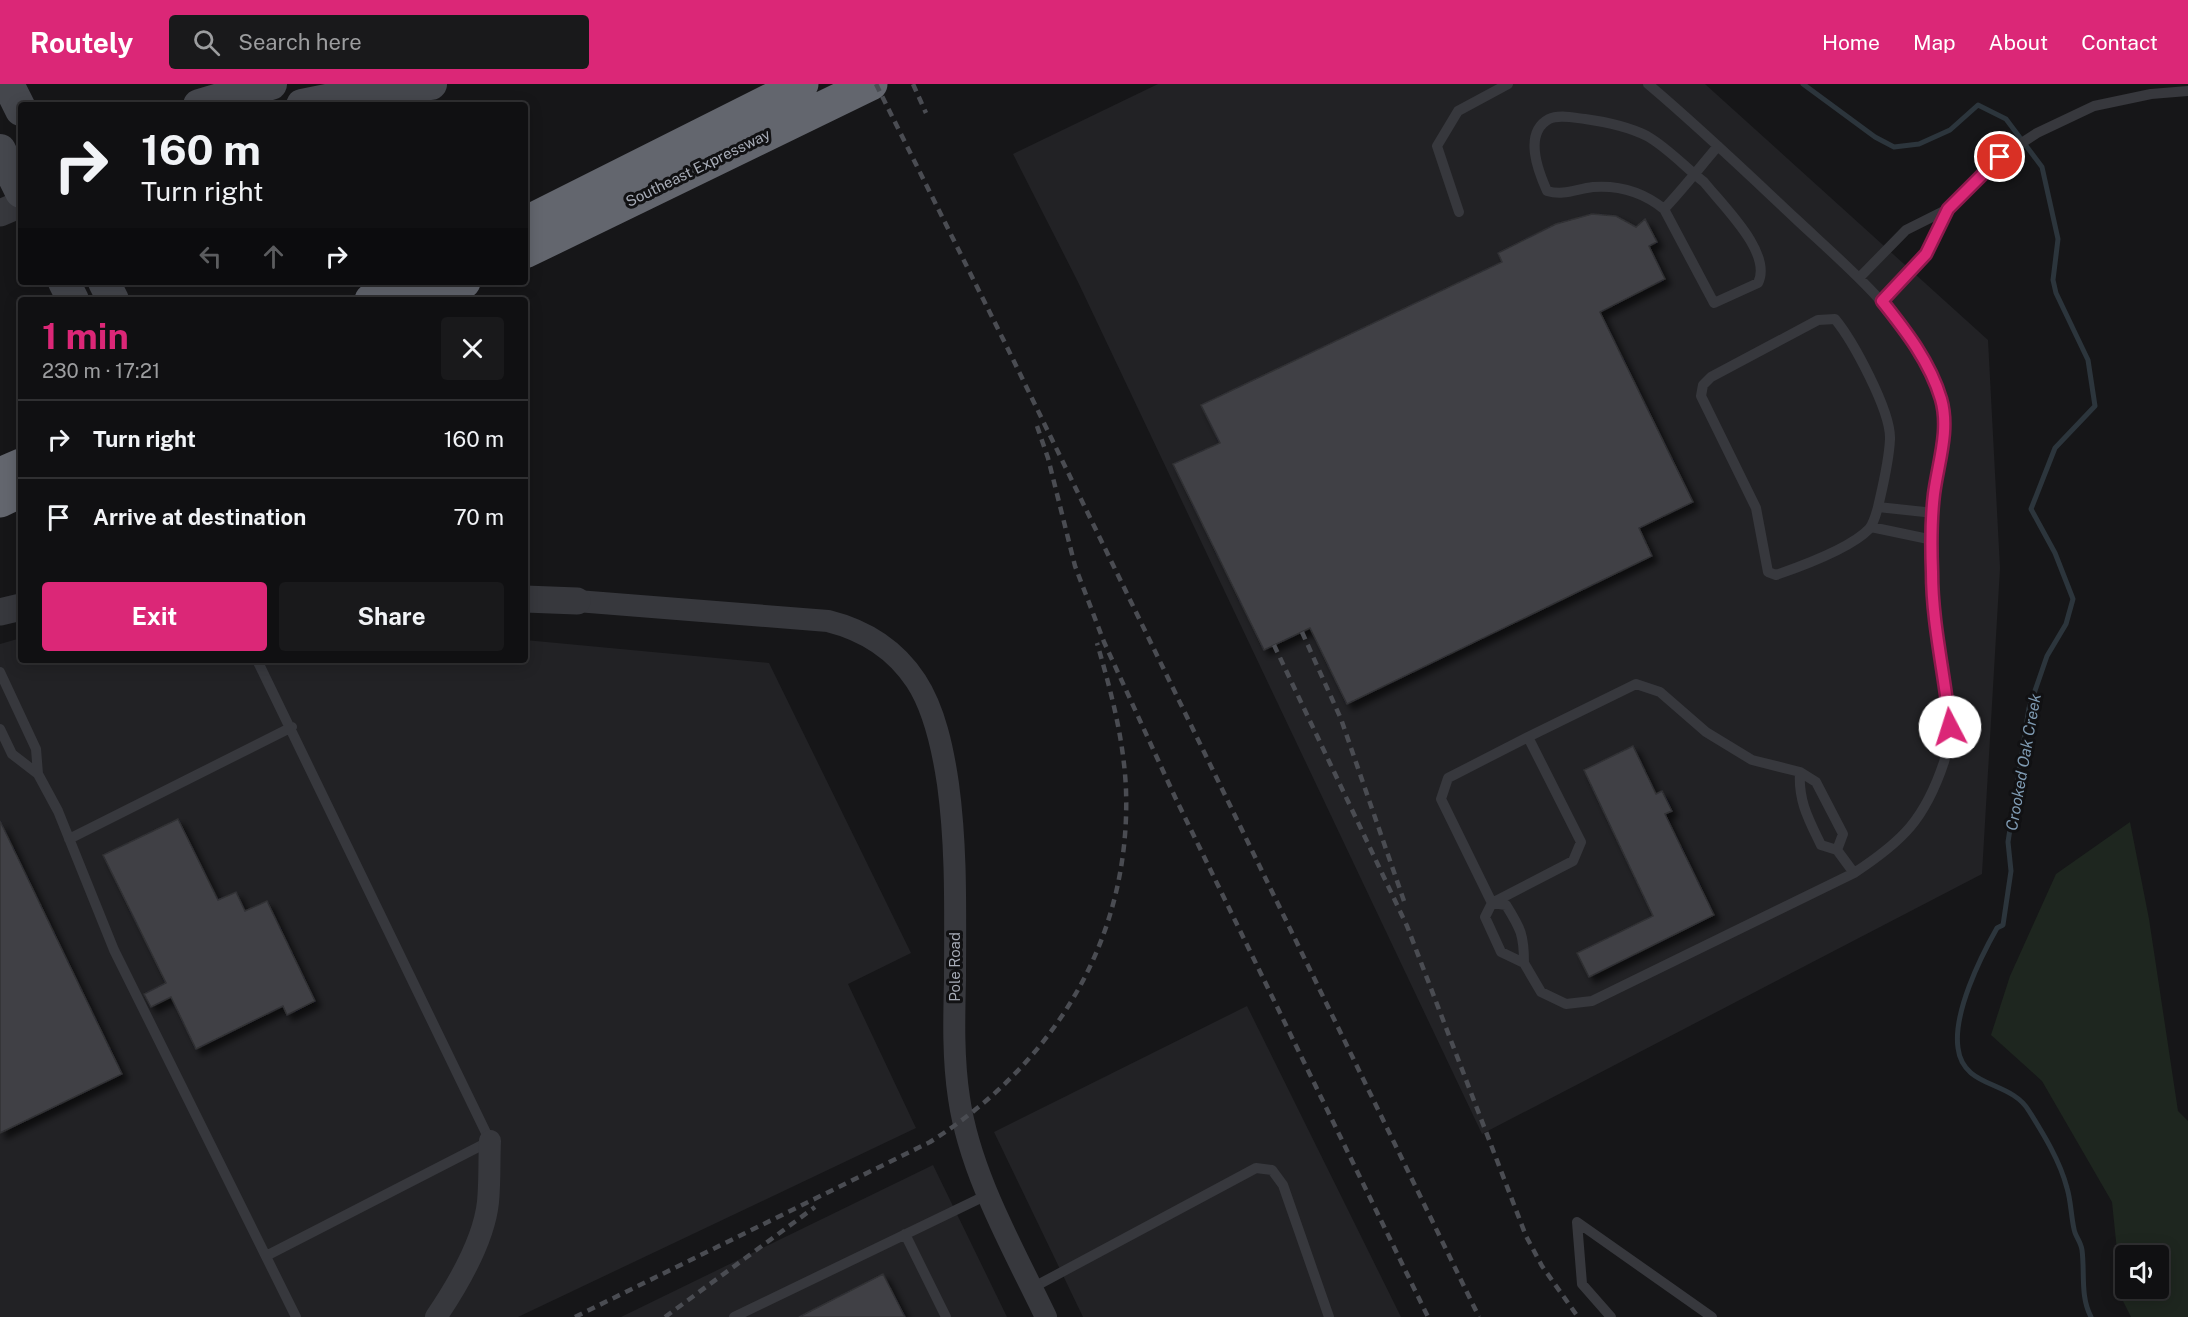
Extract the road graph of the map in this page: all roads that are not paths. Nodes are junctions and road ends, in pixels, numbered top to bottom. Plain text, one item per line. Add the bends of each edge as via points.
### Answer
1 (8, 84) edge
2 (271, 84) edge
3 (432, 84) edge
4 (802, 84) edge
5 (871, 84) edge
6 (1508, 84) edge
7 (1648, 84) edge
8 (2188, 91) edge
9 (209, 102) edge
10 (317, 102) edge
11 (18, 104) edge
12 (1718, 146) junction
13 (0, 150) edge
14 (1694, 174) junction
15 (15, 186) edge
16 (1664, 209) junction
17 (1948, 209) junction
18 (1459, 212) dead end
19 (0, 213) edge
20 (528, 221) edge
21 (528, 251) edge
22 (1858, 278) junction
23 (400, 285) edge
24 (458, 285) edge
25 (377, 297) edge
26 (433, 297) edge
27 (1882, 301) junction
28 (18, 466) edge
29 (0, 474) edge
30 (18, 492) edge
31 (0, 501) edge
32 (1878, 507) junction
33 (1934, 513) junction
34 (1871, 527) junction
35 (1933, 540) junction
36 (528, 599) edge
37 (577, 601) joint
38 (18, 608) edge
39 (0, 612) edge
40 (258, 663) edge
41 (0, 672) edge
42 (291, 728) junction
43 (0, 729) edge
44 (1528, 737) junction
45 (1800, 772) junction
46 (38, 774) junction
47 (69, 839) junction
48 (1837, 850) junction
49 (1854, 873) junction
50 (1492, 903) junction
51 (1524, 963) junction
52 (490, 1141) junction
53 (989, 1194) junction
54 (905, 1234) junction
55 (266, 1256) junction
56 (1032, 1288) junction
57 (296, 1317) edge
58 (436, 1317) edge
59 (734, 1317) edge
60 (946, 1317) edge
61 (1046, 1317) edge
62 (1329, 1317) edge
63 (1611, 1317) edge
64 (1712, 1317) edge

1 - 11 main road
2 - 9 main road
3 - 10 main road
4 - 20 highway, Southeast Expressway
5 - 21 highway, Southeast Expressway
6 - 18 lane via 1458,111 1437,146
7 - 12 lane
8 - 17 lane via 2094,106 2037,133 2000,157
12 - 14 lane
12 - 22 lane
13 - 15 main road
14 - 16 lane
14 - 16 lane via 1758,252 1763,273 1758,283 1714,303
14 - 16 lane via 1648,136 1612,122 1564,117 1549,119 1539,129 1534,144 1546,191 1559,195 1594,187 1626,188 1650,197
15 - 19 street
17 - 22 lane via 1906,230
17 - 27 lane via 1926,254
22 - 27 lane
23 - 25 highway
24 - 26 highway
27 - 33 lane via 1926,364 1941,400 1944,420
28 - 29 highway
30 - 31 highway
32 - 33 lane
32 - 34 lane
32 - 34 lane via 1890,438 1887,416 1847,333 1835,319 1818,320 1711,377 1703,385 1701,396 1756,508 1768,572 1776,575 1791,570 1858,538
33 - 35 lane
34 - 35 lane
35 - 49 lane via 1933,602 1950,727 1945,759 1932,794 1913,826 1889,850
36 - 37 street
37 - 53 street, Pole Road via 809,618 860,631 902,663 921,691 939,736 954,829 954,1053 968,1136
38 - 39 street
40 - 42 lane
41 - 46 lane via 36,749
42 - 47 lane
42 - 52 lane
43 - 46 lane via 12,754
44 - 45 lane via 1636,684 1660,692 1707,732 1752,760
44 - 50 lane via 1448,778 1441,799
44 - 50 lane via 1581,842 1573,861
45 - 48 lane via 1803,808 1821,845
45 - 48 lane via 1816,782 1843,834
46 - 47 lane
47 - 55 lane via 114,950
48 - 49 lane
49 - 51 lane via 1592,1001 1566,1004 1541,992
50 - 51 lane via 1506,905 1518,924 1524,939
50 - 51 lane via 1485,917 1501,952
52 - 55 lane
52 - 58 street via 488,1204 474,1248
53 - 54 lane
53 - 56 street, Pole Road
54 - 59 lane
54 - 60 lane
55 - 57 lane
56 - 61 street, Pole Road
56 - 62 lane via 1256,1168 1272,1170 1283,1185
63 - 64 lane via 1582,1284 1577,1222

